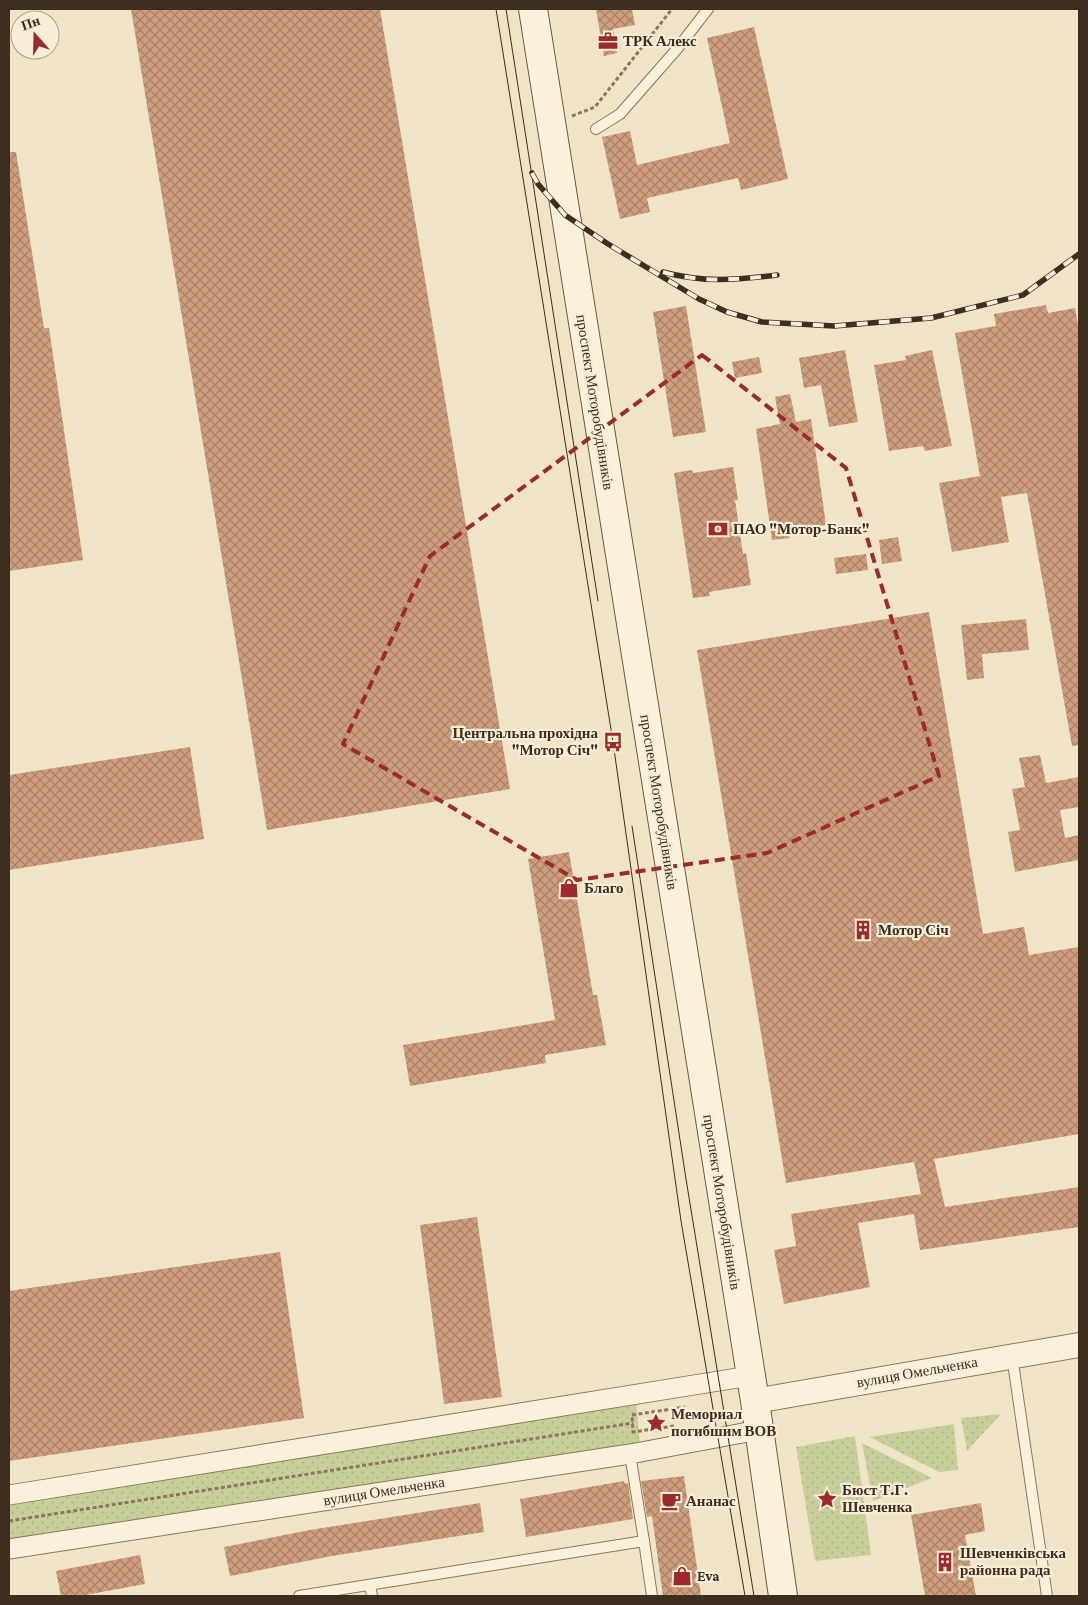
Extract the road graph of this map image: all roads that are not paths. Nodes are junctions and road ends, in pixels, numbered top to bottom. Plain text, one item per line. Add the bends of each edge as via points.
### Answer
1 (532, 9) edge
2 (708, 9) edge
3 (596, 128) dead end
4 (1079, 1345) edge
5 (1012, 1356) junction
6 (752, 1389) junction
7 (759, 1430) junction
8 (630, 1454) junction
9 (9, 1495) edge
10 (644, 1541) junction
11 (9, 1549) edge
12 (370, 1585) junction
13 (300, 1596) edge
14 (372, 1596) edge
15 (652, 1596) edge
16 (783, 1596) edge
17 (1047, 1596) edge

1 - 6 main road, проспект Моторобудівників
2 - 3 lane via 620,114
4 - 5 street, вулиця Омельченка
5 - 6 street, вулиця Омельченка
5 - 17 lane
6 - 7 main road, проспект Моторобудівників
6 - 9 street, вулиця Омельченка
7 - 8 street, вулиця Омельченка
7 - 16 main road, проспект Моторобудівників
8 - 10 lane
8 - 11 street, вулиця Омельченка
10 - 12 lane
10 - 15 lane
12 - 13 lane
12 - 14 lane

